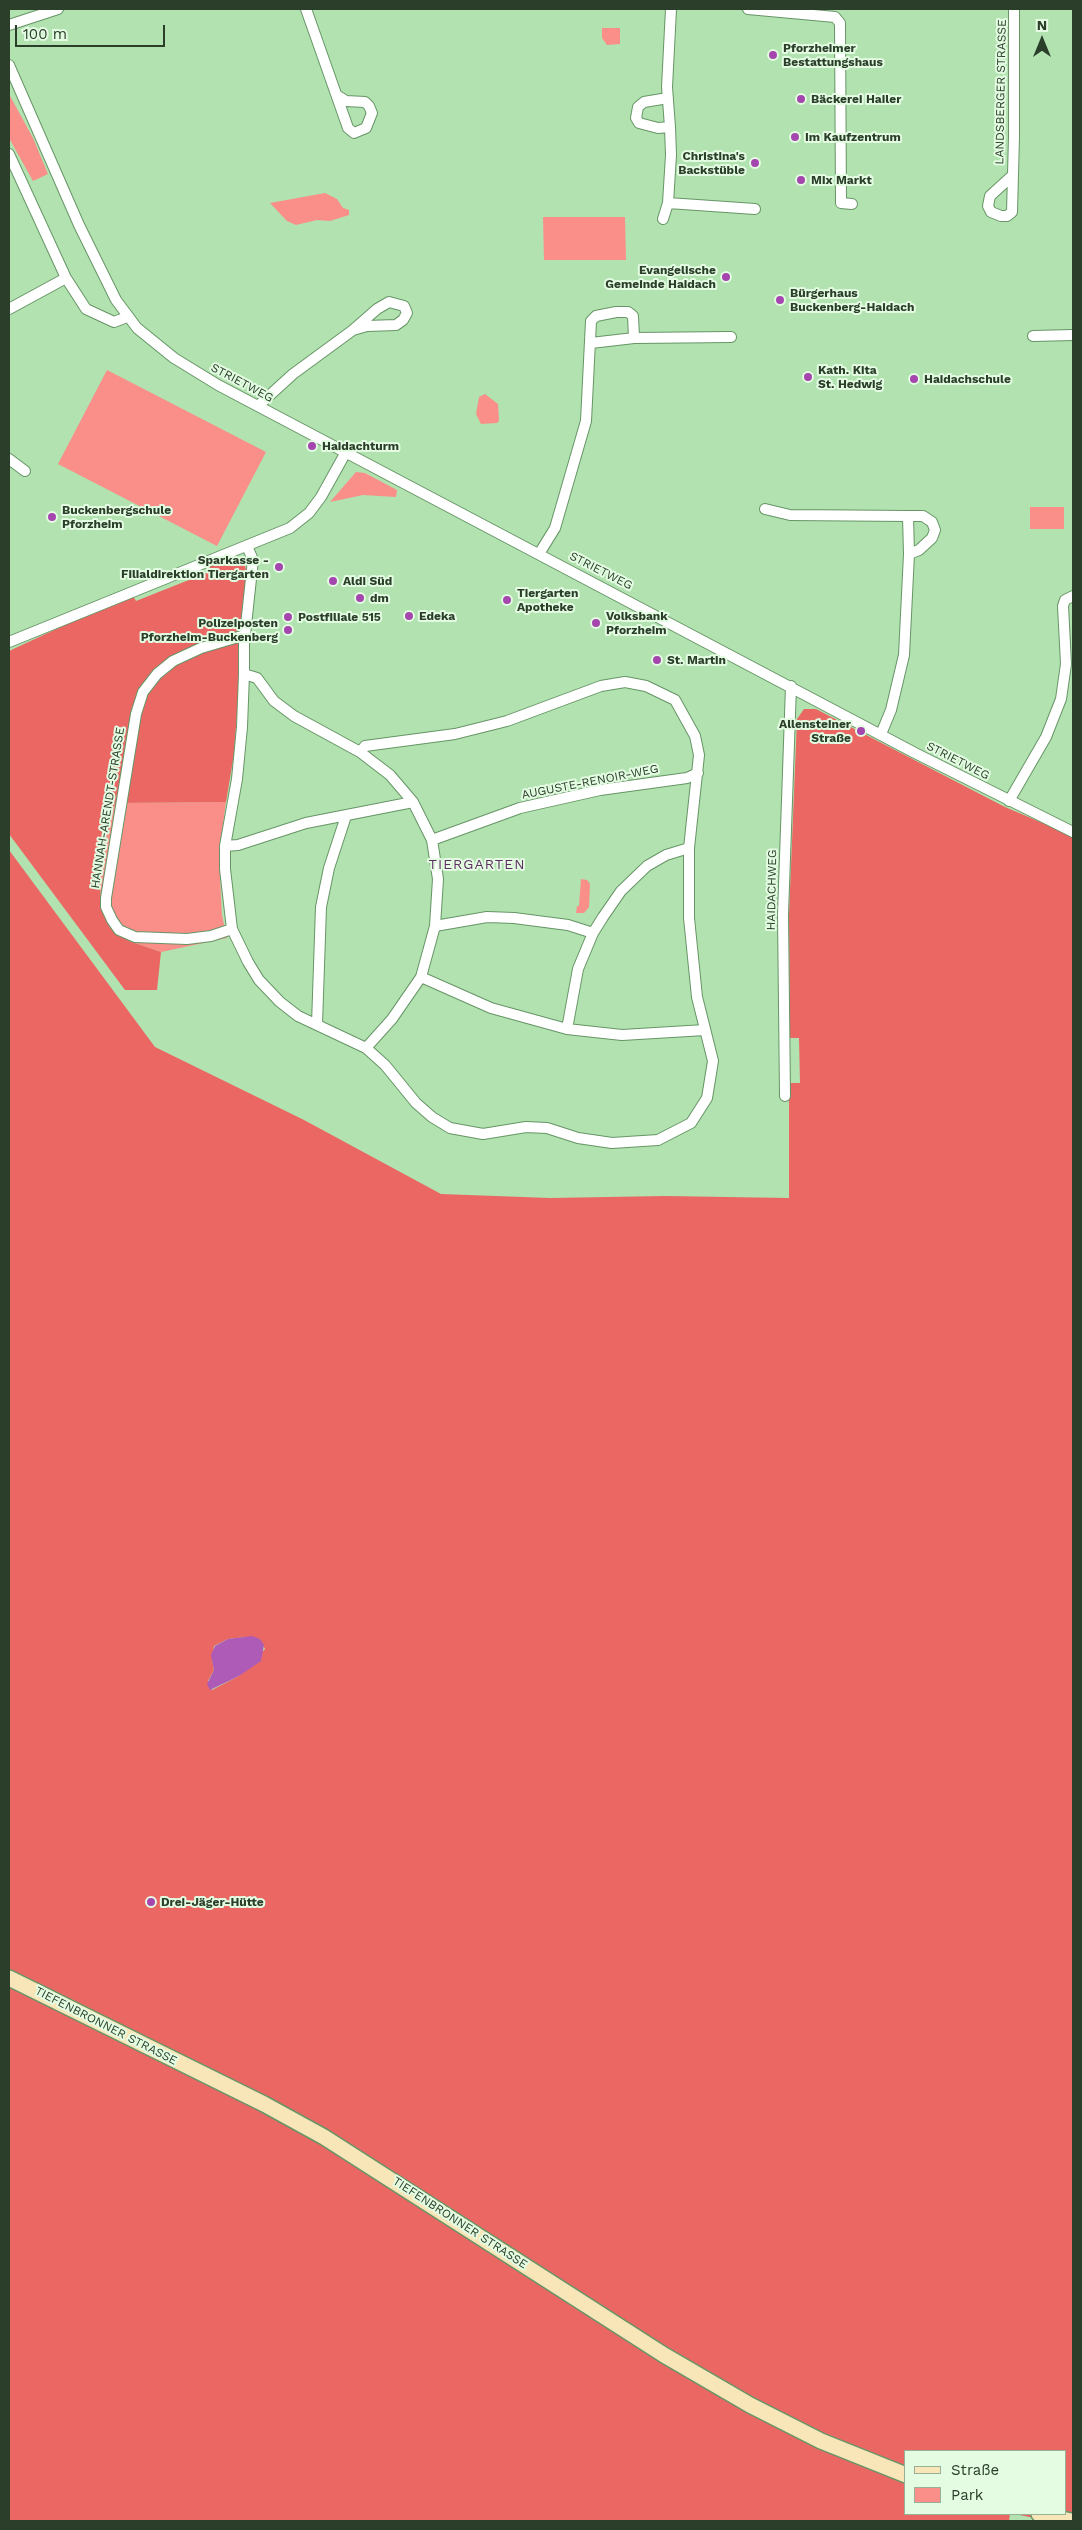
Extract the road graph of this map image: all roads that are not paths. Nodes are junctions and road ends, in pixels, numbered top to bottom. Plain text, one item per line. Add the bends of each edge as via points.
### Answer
1 (58, 9) edge
2 (306, 9) edge
3 (671, 9) edge
4 (748, 9) edge
5 (1014, 9) edge
6 (9, 25) edge
7 (9, 65) edge
8 (338, 96) dead end
9 (668, 98) junction
10 (670, 127) junction
11 (9, 154) edge
12 (1012, 176) dead end
13 (668, 203) junction
14 (852, 204) dead end
15 (754, 209) dead end
16 (663, 219) dead end
17 (66, 278) junction
18 (9, 309) edge
19 (127, 317) junction
20 (353, 330) junction
21 (1073, 335) edge
22 (1033, 336) dead end
23 (634, 338) junction
24 (731, 338) dead end
25 (591, 343) junction
26 (259, 405) junction
27 (346, 452) junction
28 (9, 459) edge
29 (25, 471) dead end
30 (765, 509) dead end
31 (908, 516) junction
32 (247, 546) junction
33 (539, 554) junction
34 (909, 554) junction
35 (1073, 596) edge
36 (1069, 629) edge
37 (245, 636) junction
38 (9, 642) edge
39 (244, 674) junction
40 (792, 686) junction
41 (881, 734) junction
42 (360, 752) junction
43 (698, 773) junction
44 (1009, 801) junction
45 (413, 802) junction
46 (346, 816) junction
47 (1073, 832) edge
48 (432, 840) junction
49 (225, 846) junction
50 (689, 848) junction
51 (435, 926) junction
52 (232, 929) junction
53 (594, 933) junction
54 (421, 977) junction
55 (317, 1024) junction
56 (567, 1029) junction
57 (705, 1030) junction
58 (366, 1048) junction
59 (785, 1096) dead end
60 (9, 1978) edge
61 (904, 2474) edge
62 (1044, 2515) edge
63 (1071, 2521) edge

1 - 6 street
2 - 8 street
3 - 9 street
4 - 14 street via 835,17 840,23 841,203
5 - 12 street, LANDSBERGER STRASSE
7 - 19 street, STRIETWEG via 79,225
9 - 10 street
9 - 10 street via 644,102 638,107 636,118 646,126
10 - 13 street
11 - 17 street
13 - 15 street
13 - 16 street
17 - 18 street
17 - 19 street via 86,309 114,322
19 - 26 street, STRIETWEG via 174,358
20 - 20 street via 396,325 407,313 404,306 389,302
20 - 26 street via 293,374
21 - 22 street
23 - 24 street
23 - 25 street
23 - 25 street via 631,313 608,313 594,316
25 - 33 street via 586,421 555,528
26 - 27 street, STRIETWEG
27 - 32 street via 322,497 309,513 290,528
27 - 33 street, STRIETWEG
28 - 29 street
30 - 31 street via 790,515
31 - 34 street
31 - 34 street via 923,516 932,522 934,530 932,538
32 - 37 street via 253,560
32 - 38 street
33 - 40 street, STRIETWEG
34 - 41 street via 904,655 891,710
35 - 36 street via 1065,600 1063,606
36 - 44 street via 1061,699 1046,738
37 - 39 street
37 - 52 street, HANNAH-ARENDT-STRASSE via 201,648 173,661 143,692 136,714 106,898 112,920 119,930 134,938 187,939
39 - 42 street via 257,678 274,702 294,716
39 - 49 street via 238,779
40 - 41 street, STRIETWEG
40 - 59 street, HAIDACHWEG via 783,914
41 - 44 street, STRIETWEG
42 - 43 street via 365,746 455,734 507,721 600,686 625,682 646,686 678,703 695,736
42 - 45 street via 390,775
43 - 48 street, AUGUSTE-RENOIR-WEG via 687,778 626,785 528,806
43 - 50 street
44 - 47 street, STRIETWEG
45 - 46 street
45 - 48 street
46 - 49 street via 306,823 238,845
46 - 55 street via 329,868 321,907
48 - 51 street via 438,879
49 - 52 street via 224,870
50 - 53 street via 666,855 647,866 621,891
50 - 57 street via 691,958
51 - 53 street via 480,918 514,918 568,925
51 - 54 street
52 - 55 street via 260,980 298,1016
53 - 56 street via 578,969
54 - 56 street via 491,1008
54 - 58 street via 392,1019
55 - 58 street
56 - 57 street via 622,1035
57 - 58 street via 712,1076 708,1098 700,1112 677,1132 658,1140 634,1143 578,1138 547,1128 526,1127 483,1134 450,1128 416,1103 385,1065
60 - 61 street, TIEFENBRONNER STRASSE via 324,2137 664,2355 742,2401 822,2441
62 - 63 street

